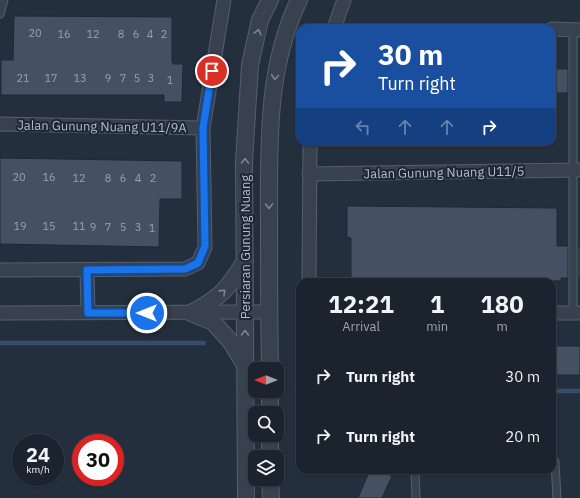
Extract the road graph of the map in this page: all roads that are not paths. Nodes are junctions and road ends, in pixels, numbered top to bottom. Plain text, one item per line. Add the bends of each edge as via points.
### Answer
1 (4, 0) edge
2 (224, 0) edge
3 (270, 0) edge
4 (299, 0) edge
5 (344, 0) edge
6 (0, 14) edge
7 (335, 24) edge
8 (556, 29) edge
9 (576, 30) edge
10 (0, 124) edge
11 (203, 128) junction
12 (310, 146) edge
13 (576, 170) edge
14 (309, 174) junction
15 (245, 261) junction
16 (0, 270) edge
17 (87, 270) junction
18 (308, 278) edge
19 (245, 312) junction
20 (269, 312) junction
21 (0, 313) edge
22 (88, 313) junction
23 (191, 313) junction
24 (556, 313) edge
25 (577, 313) edge
26 (270, 362) edge
27 (245, 366) junction
28 (416, 474) edge
29 (556, 474) edge
30 (270, 486) edge
31 (246, 498) edge
32 (271, 498) edge
33 (416, 498) edge
34 (558, 498) edge

1 - 6 lane
2 - 11 street
15 -> 3 street, Persiaran Gunung Nuang via 244,161 250,65 260,20
4 -> 20 street, Persiaran Gunung Nuang via 288,23 276,66 269,156
5 - 7 street
8 - 9 street
9 - 13 lane
10 - 11 street, Jalan Gunung Nuang U11/9A
11 - 17 street via 205,246 198,263 185,269
12 - 14 street
13 - 14 street, Jalan Gunung Nuang U11/5
13 - 25 lane
14 - 18 street
15 - 19 street, Persiaran Gunung Nuang
23 -> 15 street via 219,296 232,284
16 - 17 street
17 - 22 street
19 - 20 street
19 - 23 street
27 -> 19 street, Persiaran Gunung Nuang
20 - 26 street, Persiaran Gunung Nuang
21 - 22 street
22 - 23 street
23 - 27 street via 213,322 232,342
24 - 25 street
27 - 31 street, Persiaran Gunung Nuang
28 - 33 lane
29 - 34 lane
30 - 32 street

